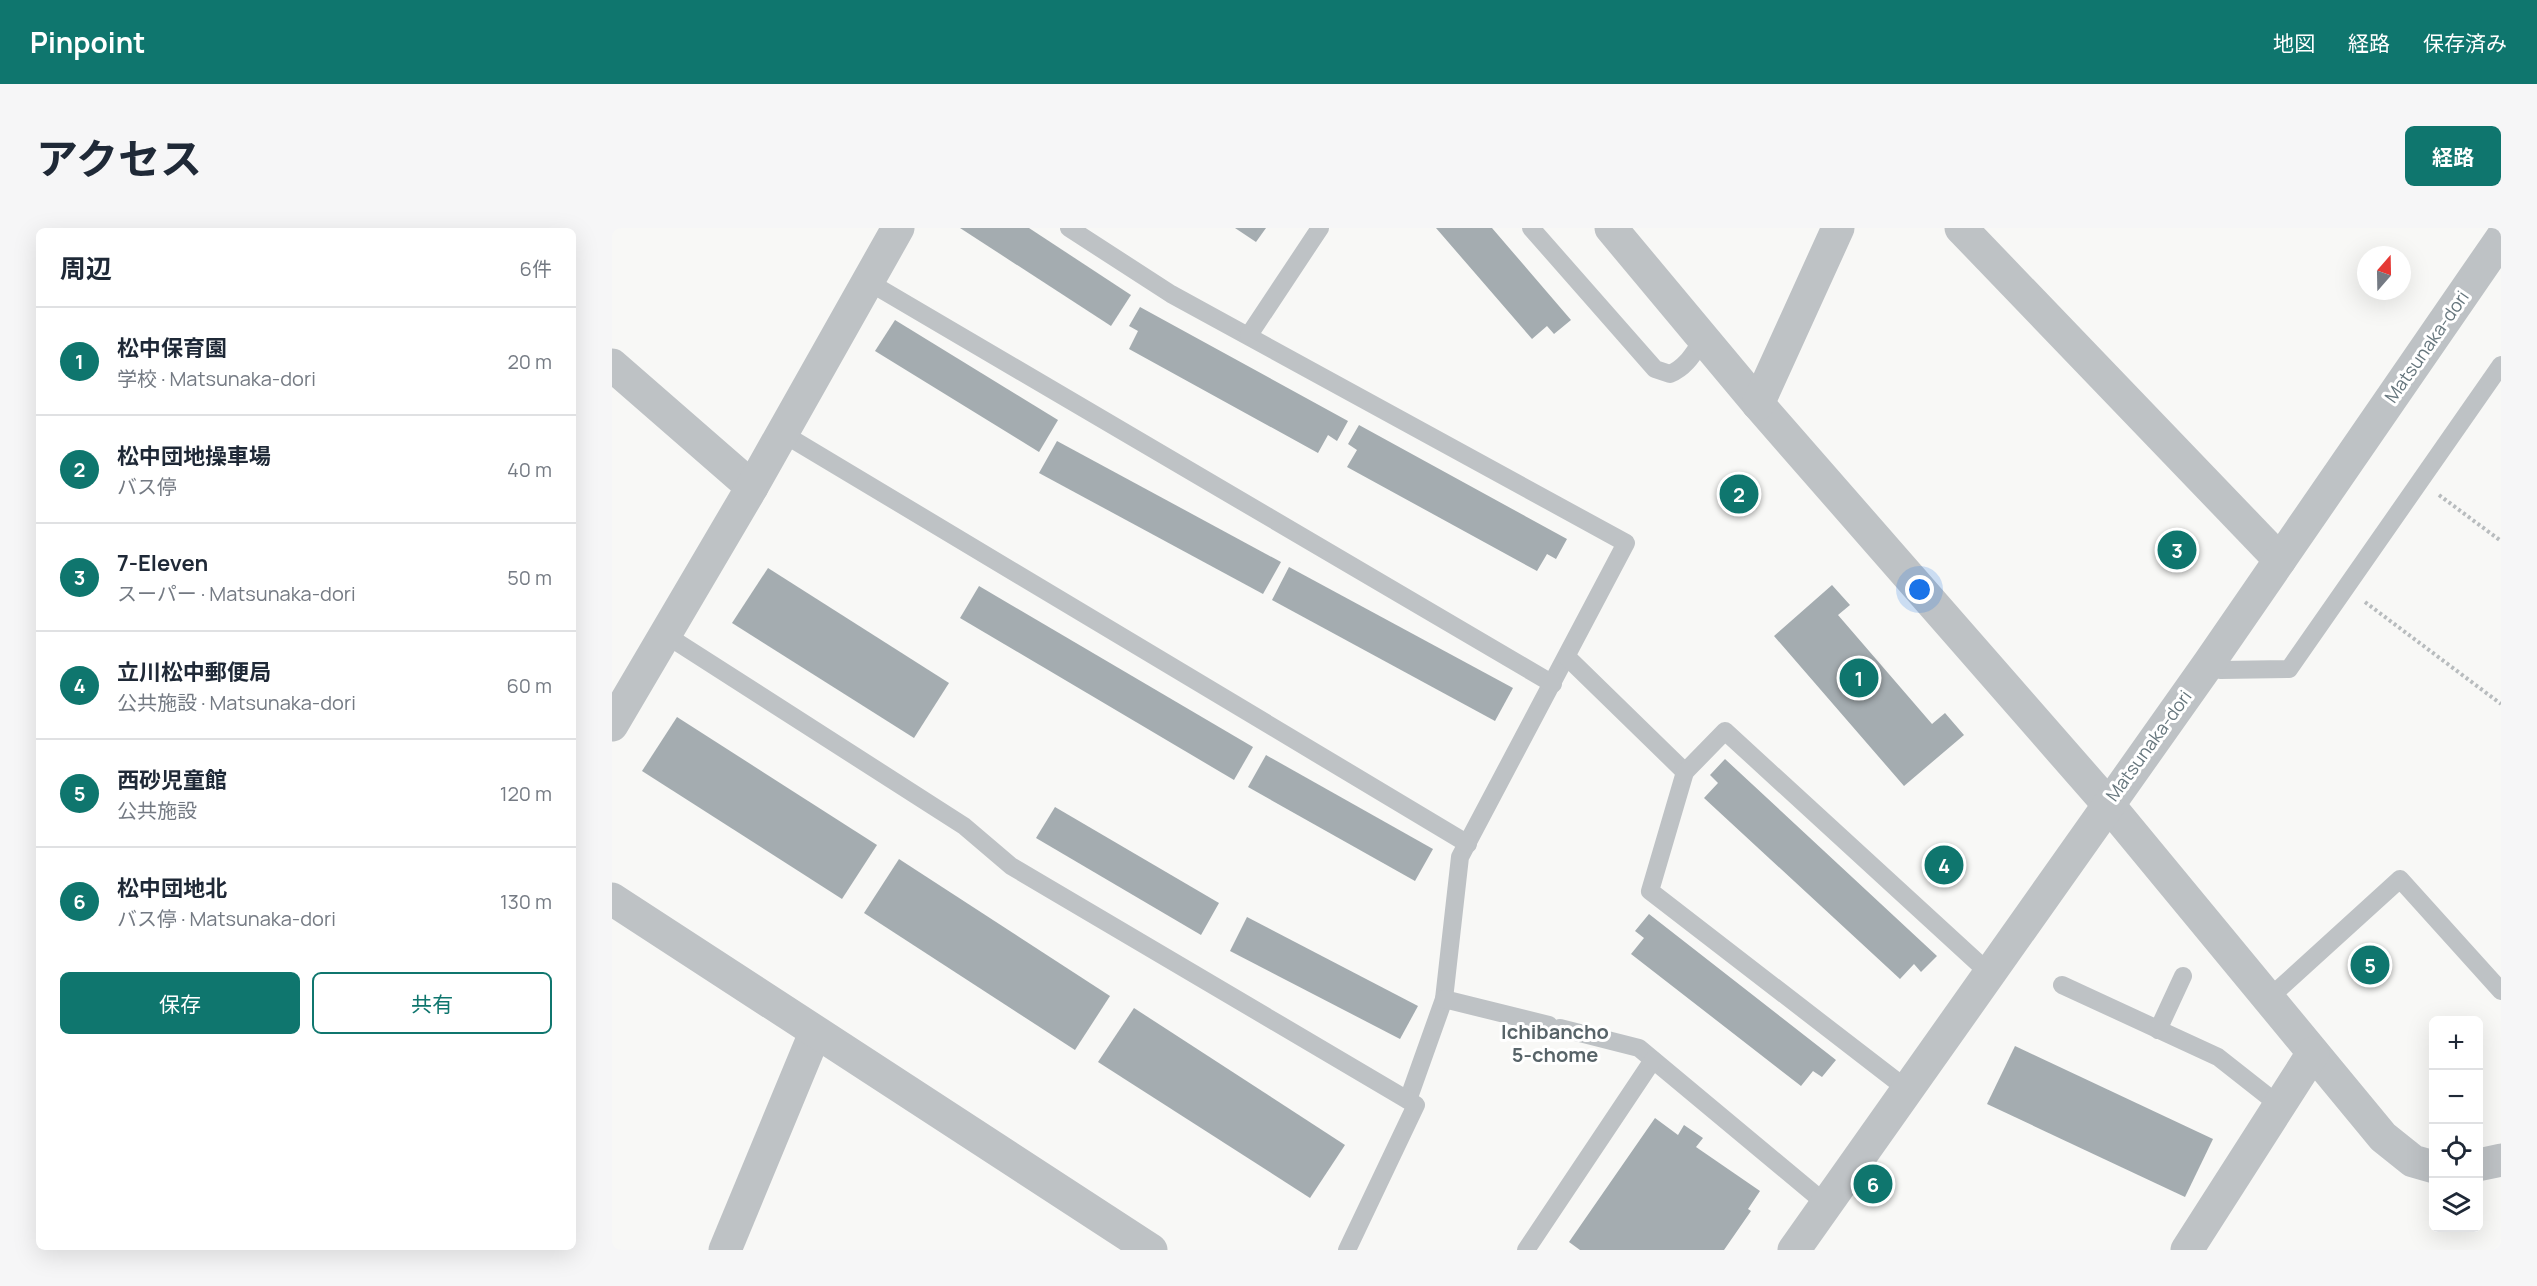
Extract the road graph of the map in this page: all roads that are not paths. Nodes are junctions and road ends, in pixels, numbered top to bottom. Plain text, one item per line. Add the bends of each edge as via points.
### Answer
1 (898, 228) edge
2 (1069, 228) edge
3 (1320, 228) edge
4 (1531, 228) edge
5 (1611, 228) edge
6 (1838, 228) edge
7 (1961, 228) edge
8 (2501, 239) edge
9 (867, 281) junction
10 (1249, 335) junction
11 (1704, 338) junction
12 (612, 365) edge
13 (2501, 365) edge
14 (1758, 404) junction
15 (782, 433) junction
16 (752, 487) junction
17 (2280, 560) junction
18 (666, 635) junction
19 (1567, 657) junction
20 (2209, 663) junction
21 (1553, 684) junction
22 (612, 725) edge
23 (1685, 772) junction
24 (2107, 803) junction
25 (1468, 844) junction
26 (612, 899) edge
27 (1989, 974) junction
28 (2183, 976) dead end
29 (2062, 985) dead end
30 (2501, 991) edge
31 (1444, 999) junction
32 (2268, 999) junction
33 (2158, 1030) junction
34 (815, 1033) junction
35 (2313, 1053) junction
36 (1653, 1060) junction
37 (1908, 1090) junction
38 (1408, 1100) junction
39 (2279, 1105) junction
40 (2501, 1160) edge
41 (2483, 1164) edge
42 (2429, 1166) edge
43 (1825, 1203) junction
44 (725, 1250) edge
45 (1151, 1250) edge
46 (1347, 1250) edge
47 (1526, 1250) edge
48 (1794, 1250) edge
49 (2187, 1250) edge

1 - 9 street
2 - 10 lane via 1171,294
3 - 10 lane
4 - 11 lane via 1655,369 1670,374 1677,371
5 - 11 street
6 - 14 street
7 - 17 street
8 - 17 street, Matsunaka-dori
9 - 15 street
9 - 21 lane
10 - 19 lane via 1626,543
11 - 14 street
12 - 16 street
13 - 20 lane via 2289,669 2220,670
14 - 24 street
15 - 16 street
15 - 25 lane
16 - 18 street
17 - 20 street, Matsunaka-dori
18 - 22 street
18 - 38 lane via 964,826 1011,866
19 - 21 lane
19 - 23 lane
20 - 24 street, Matsunaka-dori
21 - 25 lane
23 - 27 lane via 1725,731
23 - 37 lane via 1650,891
24 - 27 street, Matsunaka-dori
24 - 32 street
25 - 31 lane via 1460,857
26 - 34 street
27 - 37 street, Matsunaka-dori
28 - 33 lane
29 - 33 lane
30 - 32 lane via 2400,879
31 - 36 lane via 1639,1048
31 - 38 lane
32 - 35 street
33 - 39 lane via 2218,1057
34 - 44 street
34 - 45 street
35 - 39 street
35 - 42 street via 2383,1137 2413,1161
36 - 43 lane
36 - 47 lane
37 - 43 street, Matsunaka-dori
38 - 46 lane via 1416,1105
39 - 49 street
40 - 41 street
43 - 48 street, Matsunaka-dori

